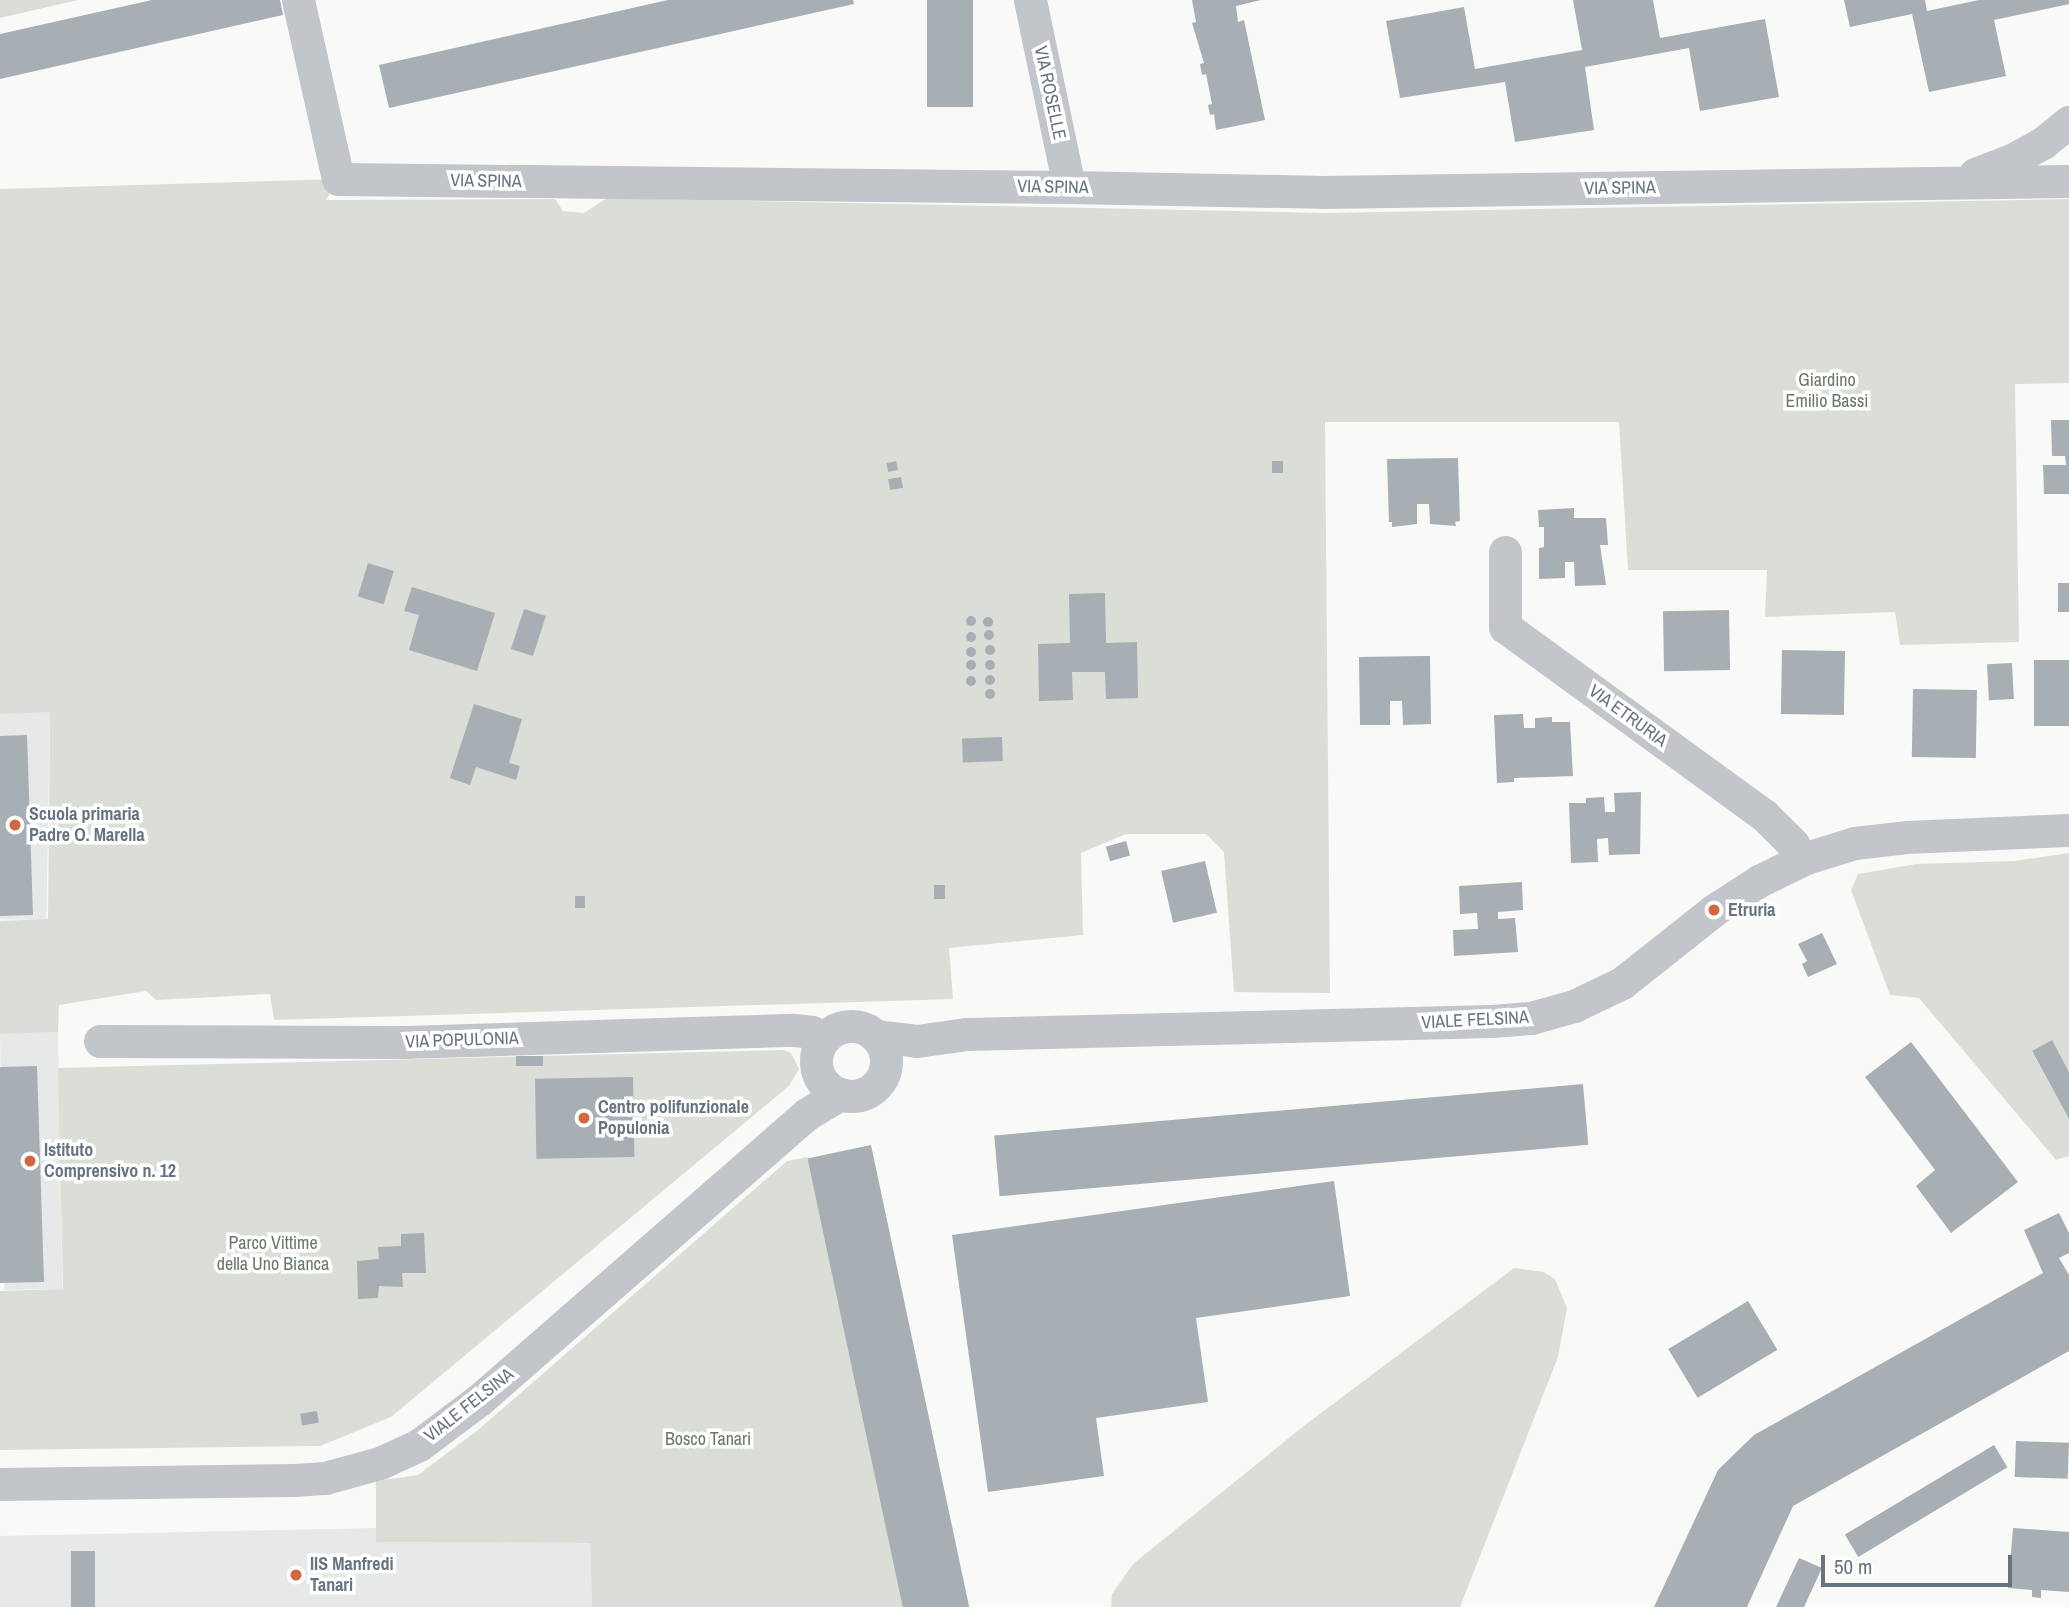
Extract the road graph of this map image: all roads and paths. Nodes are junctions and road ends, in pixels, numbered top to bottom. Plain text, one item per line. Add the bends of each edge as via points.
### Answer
1 (298, 0) edge
2 (1030, 0) edge
3 (2069, 122) edge
4 (2056, 138) edge
5 (1953, 181) junction
6 (2069, 181) edge
7 (1069, 187) junction
8 (1505, 552) dead end
9 (2069, 830) edge
10 (1801, 860) junction
11 (824, 1038) junction
12 (100, 1041) dead end
13 (882, 1048) junction
14 (831, 1088) junction
15 (0, 1484) edge

1 - 7 street, VIA SPINA via 338,179
2 - 7 street, VIA ROSELLE
3 - 4 street, VIA SPINA
4 - 5 street, VIA SPINA
5 - 6 street, VIA SPINA
5 - 7 street, VIA SPINA via 1323,192
8 - 10 street, VIA ETRURIA via 1506,627 1764,815 1793,844
9 - 10 street, VIALE FELSINA via 1906,837 1855,844
10 - 13 street, VIALE FELSINA via 1714,910 1622,983 1574,1006 1531,1018 966,1034
11 - 12 street, VIA POPULONIA via 794,1030 405,1042
11 - 13 street via 844,1026 856,1025
11 - 14 street via 815,1059
13 - 14 street, VIALE FELSINA via 885,1071 872,1089 851,1096
14 - 15 street, VIALE FELSINA via 807,1114 479,1400 419,1445 380,1463 325,1478

